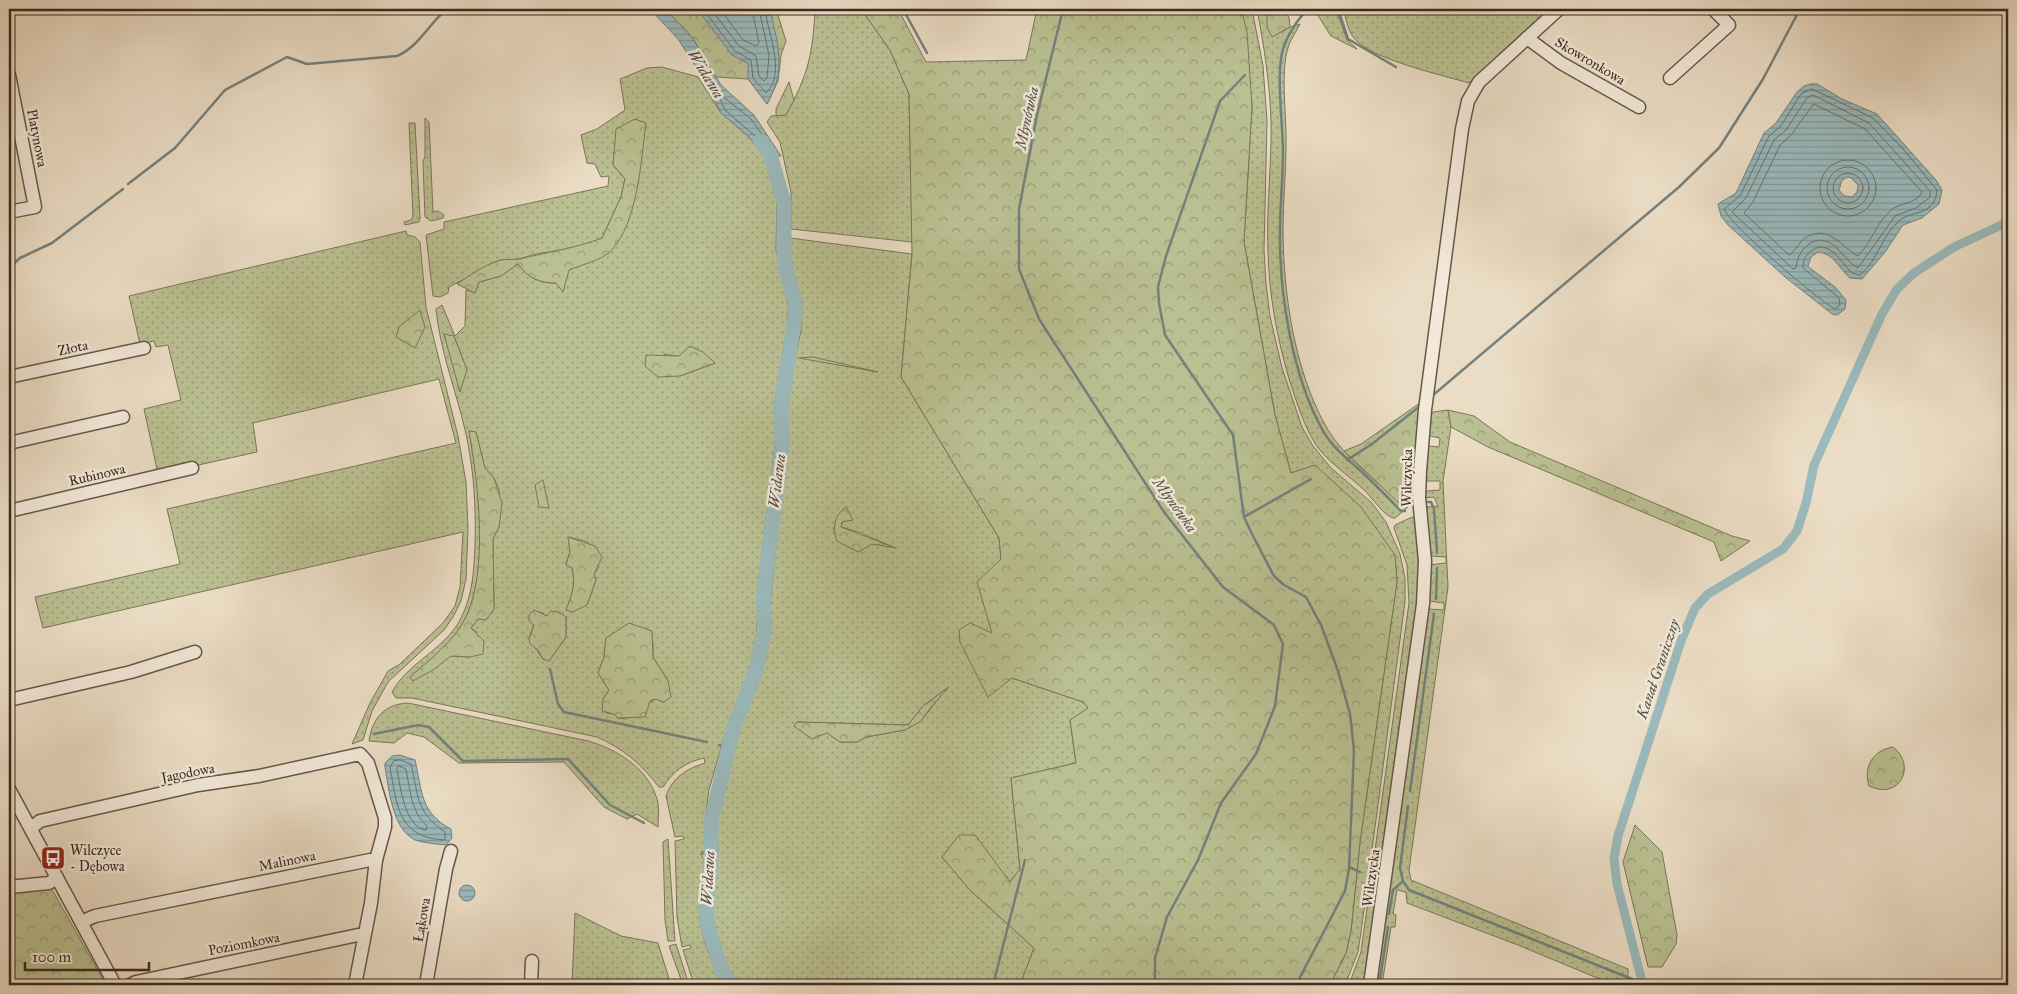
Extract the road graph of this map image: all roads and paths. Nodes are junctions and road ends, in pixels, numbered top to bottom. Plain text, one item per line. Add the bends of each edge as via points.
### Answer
1 (1559, 9) edge
2 (1713, 9) edge
3 (1527, 38) junction
4 (9, 75) edge
5 (1670, 78) dead end
6 (1640, 107) dead end
7 (9, 212) edge
8 (144, 348) dead end
9 (9, 377) edge
10 (123, 417) dead end
11 (9, 443) edge
12 (192, 468) dead end
13 (9, 511) edge
14 (195, 652) dead end
15 (9, 700) edge
16 (9, 789) edge
17 (31, 828) junction
18 (450, 856) dead end
19 (376, 860) junction
20 (58, 878) junction
21 (9, 887) edge
22 (81, 922) junction
23 (364, 936) junction
24 (532, 961) dead end
25 (114, 985) edge
26 (130, 985) edge
27 (355, 985) edge
28 (426, 985) edge
29 (530, 985) edge
30 (1370, 985) edge

1 - 3 street, Wilczycka
2 - 5 street via 1729,25
3 - 6 street, Skowronkowa via 1561,63
3 - 30 street, Wilczycka via 1479,82 1468,101 1462,129 1425,410 1419,497 1425,561 1423,604
4 - 7 street, Platynowa via 35,207
8 - 9 street, Złota
10 - 11 street
12 - 13 street, Rubinowa
14 - 15 street via 131,672
16 - 17 street
17 - 19 street, Jagodowa via 40,821 198,785 259,776 360,754 368,762 385,818
17 - 20 street
18 - 28 street, Łąkowa
19 - 22 street, Malinowa via 95,916
19 - 23 street
20 - 21 street via 49,883
20 - 22 street
22 - 25 street
23 - 26 street, Poziomkowa
23 - 27 street
24 - 29 street

